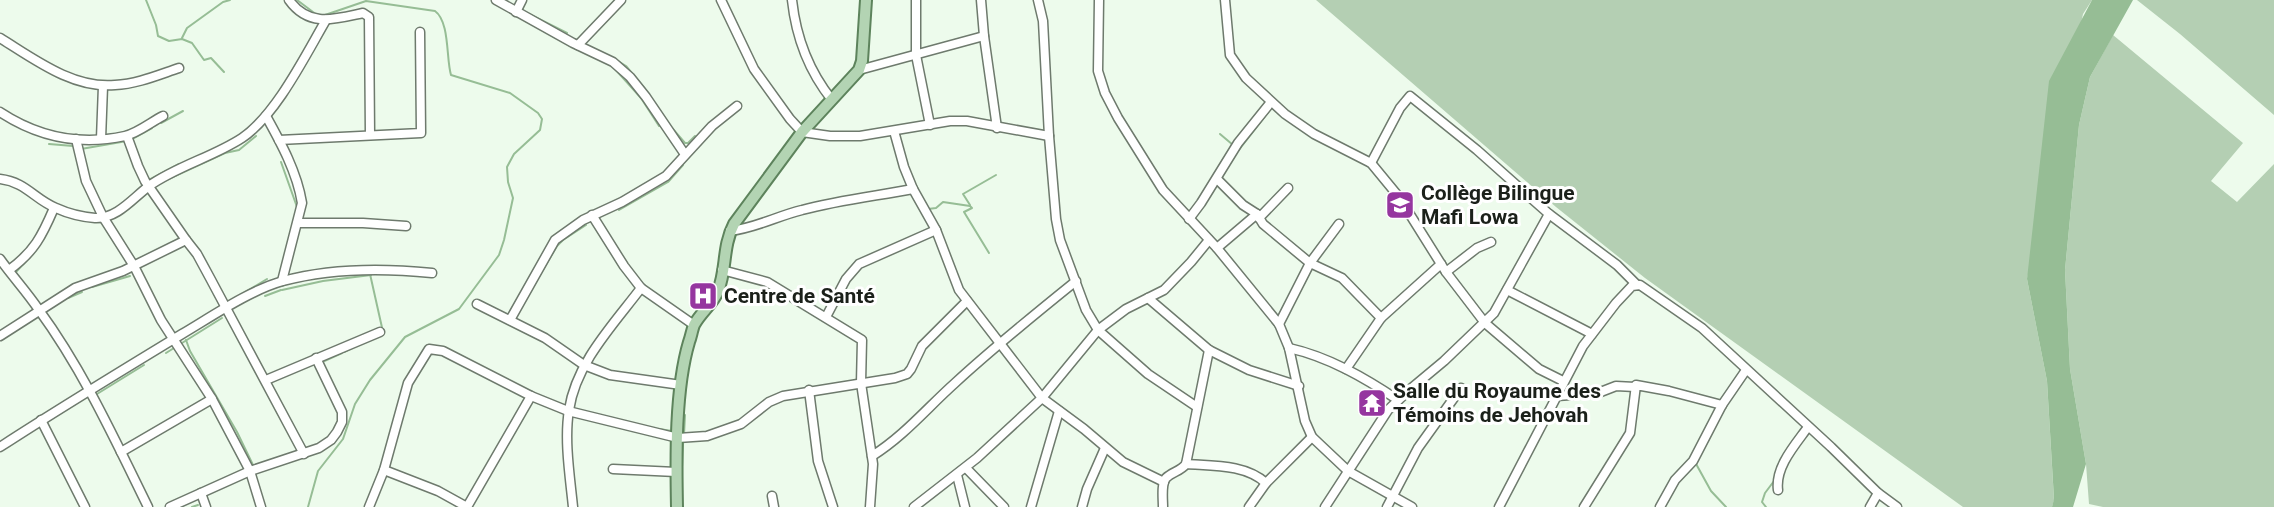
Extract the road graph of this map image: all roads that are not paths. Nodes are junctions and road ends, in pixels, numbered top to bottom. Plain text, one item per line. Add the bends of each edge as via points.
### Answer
1 (289, 0) edge
2 (496, 0) edge
3 (522, 0) edge
4 (621, 0) edge
5 (721, 0) edge
6 (792, 0) edge
7 (866, 0) edge
8 (916, 0) edge
9 (981, 0) edge
10 (1038, 0) edge
11 (1099, 0) edge
12 (1225, 0) edge
13 (516, 12) junction
14 (326, 21) junction
15 (420, 32) dead end
16 (984, 36) junction
17 (0, 38) edge
18 (578, 45) junction
19 (916, 55) junction
20 (179, 68) dead end
21 (860, 70) junction
22 (103, 86) junction
23 (832, 99) junction
24 (1271, 102) junction
25 (737, 106) dead end
26 (0, 112) edge
27 (163, 116) dead end
28 (266, 116) junction
29 (930, 125) junction
30 (997, 128) junction
31 (894, 131) junction
32 (802, 132) junction
33 (370, 135) junction
34 (127, 136) junction
35 (1049, 136) junction
36 (76, 139) junction
37 (101, 139) junction
38 (279, 140) junction
39 (684, 153) junction
40 (1371, 163) junction
41 (1217, 178) junction
42 (0, 179) edge
43 (148, 187) junction
44 (913, 189) junction
45 (1288, 189) dead end
46 (54, 208) junction
47 (1549, 214) junction
48 (592, 215) junction
49 (1258, 216) junction
50 (103, 217) junction
51 (1189, 219) junction
52 (298, 223) junction
53 (1339, 224) dead end
54 (406, 226) dead end
55 (936, 230) junction
56 (730, 231) junction
57 (186, 240) junction
58 (1209, 240) junction
59 (1491, 242) dead end
60 (1216, 248) junction
61 (1310, 263) junction
62 (3, 264) edge
63 (134, 266) junction
64 (1444, 268) junction
65 (723, 270) junction
66 (432, 273) dead end
67 (282, 281) junction
68 (1076, 282) junction
69 (1636, 284) junction
70 (641, 288) junction
71 (1507, 290) junction
72 (1148, 298) junction
73 (967, 301) junction
74 (477, 304) dead end
75 (226, 308) junction
76 (40, 310) junction
77 (826, 317) junction
78 (1381, 318) junction
79 (510, 320) junction
80 (1485, 323) junction
81 (1279, 324) junction
82 (694, 325) junction
83 (1098, 330) junction
84 (380, 332) dead end
85 (1592, 334) junction
86 (0, 336) edge
87 (173, 339) junction
88 (999, 343) junction
89 (1289, 348) junction
90 (1209, 350) junction
91 (316, 358) junction
92 (584, 365) junction
93 (1346, 369) junction
94 (1746, 370) junction
95 (266, 380) junction
96 (1563, 381) junction
97 (861, 383) junction
98 (681, 385) junction
99 (1299, 386) junction
100 (1635, 387) junction
101 (1461, 388) dead end
102 (808, 390) junction
103 (89, 391) junction
104 (531, 396) junction
105 (1557, 396) junction
106 (1042, 398) junction
107 (212, 399) junction
108 (1398, 400) junction
109 (1722, 405) junction
110 (1197, 407) junction
111 (568, 411) junction
112 (1059, 411) junction
113 (41, 420) junction
114 (1808, 427) junction
115 (1312, 437) junction
116 (678, 438) junction
117 (0, 447) edge
118 (1105, 448) junction
119 (121, 452) junction
120 (304, 454) junction
121 (872, 456) junction
122 (1186, 464) junction
123 (966, 468) junction
124 (613, 469) dead end
125 (384, 470) junction
126 (250, 471) junction
127 (1348, 471) junction
128 (676, 472) junction
129 (957, 475) junction
130 (1164, 482) junction
131 (1266, 483) junction
132 (1778, 490) dead end
133 (1878, 492) junction
134 (201, 493) junction
135 (772, 496) dead end
136 (1393, 497) junction
137 (372, 506) edge
138 (85, 507) edge
139 (148, 507) edge
140 (170, 507) edge
141 (206, 507) edge
142 (261, 507) edge
143 (573, 507) edge
144 (677, 507) edge
145 (774, 507) edge
146 (833, 507) edge
147 (870, 507) edge
148 (914, 507) edge
149 (965, 507) edge
150 (1004, 507) edge
151 (1031, 507) edge
152 (1082, 507) edge
153 (1163, 507) edge
154 (1249, 507) edge
155 (1325, 507) edge
156 (1387, 507) edge
157 (1412, 507) edge
158 (1499, 507) edge
159 (1584, 507) edge
160 (1660, 507) edge
161 (1870, 507) edge
162 (1897, 507) edge

1 - 14 street via 308,16
2 - 13 street
3 - 13 street
4 - 18 street
5 - 32 street via 754,69
6 - 23 street via 797,32 809,64
7 - 21 main road
8 - 19 street
9 - 16 street
10 - 35 street via 1043,21
11 - 51 street via 1098,71 1105,93 1163,190
12 - 24 street via 1230,54 1246,78
13 - 18 street
14 - 28 street
14 - 33 street via 363,13 369,16
15 - 33 street via 421,134
16 - 19 street
16 - 30 street
17 - 22 street via 76,81
18 - 39 street via 613,62 630,77
19 - 21 street
19 - 29 street
20 - 22 street via 143,81
21 - 23 main road
22 - 37 street
23 - 32 main road
24 - 40 street via 1314,134
24 - 41 street via 1238,143
25 - 39 street
26 - 36 street via 45,135
27 - 34 street
28 - 38 street
28 - 43 street via 242,138
29 - 30 street via 967,121
29 - 31 street
30 - 35 street
31 - 32 street via 848,136
31 - 44 street
32 - 56 main road
33 - 38 street
34 - 37 street
34 - 43 street
35 - 68 street via 1056,219
36 - 37 street
36 - 50 street via 86,181
38 - 52 street via 301,194
39 - 48 street via 666,176
40 - 47 street via 1410,96
40 - 64 street via 1399,197
41 - 49 street
41 - 51 street
42 - 46 street via 26,187
43 - 50 street via 128,205
43 - 57 street
44 - 55 street
44 - 56 street via 799,210 757,226
45 - 49 street
46 - 50 street
46 - 62 street via 33,249
47 - 69 street
47 - 71 street
48 - 70 street
48 - 79 street via 555,240
49 - 60 street
49 - 61 street
50 - 63 street
51 - 58 street
52 - 54 street
52 - 67 street
53 - 61 street
55 - 73 street via 952,276
55 - 77 street via 859,264 846,279
56 - 65 main road
57 - 63 street
57 - 75 street
58 - 60 street
58 - 72 street via 1164,290
59 - 64 street
60 - 81 street
61 - 78 street via 1342,278
61 - 81 street
62 - 76 street
63 - 76 street via 75,288
63 - 87 street
64 - 78 street
64 - 80 street
65 - 77 street via 767,282
65 - 82 main road via 719,290
66 - 67 street via 366,270
67 - 75 street
68 - 83 street
68 - 88 street
69 - 85 street
69 - 94 street via 1702,328
70 - 82 street
70 - 92 street
71 - 80 street
71 - 85 street
72 - 83 street
72 - 90 street
73 - 88 street
73 - 97 street via 922,346 907,374
74 - 79 street
75 - 87 street
75 - 95 street
76 - 86 street
76 - 103 street
77 - 97 street via 862,340
78 - 93 street
79 - 92 street
80 - 96 street via 1539,369
80 - 108 street
81 - 89 street
82 - 98 main road
83 - 106 street
83 - 110 street via 1148,374
84 - 91 street
85 - 96 street
87 - 103 street
87 - 107 street
88 - 106 street
88 - 121 street via 903,434
89 - 93 street
89 - 99 street
90 - 99 street via 1249,370
90 - 110 street
91 - 95 street
91 - 120 street via 342,412 342,422 331,440
92 - 98 street via 610,375
92 - 111 street
93 - 108 street
94 - 109 street
94 - 114 street
95 - 120 street
96 - 105 street
97 - 102 street
97 - 121 street
98 - 116 main road
99 - 115 street
100 - 105 street via 1616,386 1598,393
100 - 109 street
100 - 159 street via 1630,433
101 - 136 street via 1418,448
102 - 116 street via 769,402 741,424 707,436
102 - 146 street via 818,461
103 - 113 street
103 - 119 street
104 - 111 street
104 - 125 street via 467,507
104 - 125 street via 453,355 429,349 408,382
105 - 158 street
106 - 112 street
106 - 123 street
107 - 119 street
107 - 126 street
108 - 127 street via 1373,430
109 - 160 street via 1693,461 1675,480
110 - 122 street
111 - 116 street
111 - 143 street
112 - 118 street
112 - 151 street
113 - 117 street
113 - 138 street
114 - 132 street via 1790,451 1779,475
114 - 133 street
115 - 127 street
115 - 131 street
116 - 128 main road
118 - 130 street via 1123,462
118 - 152 street
119 - 139 street
120 - 126 street
121 - 147 street
122 - 130 street
122 - 131 street via 1234,468
123 - 129 street
123 - 150 street
124 - 128 street
125 - 137 street
126 - 134 street
126 - 142 street
127 - 136 street
127 - 155 street
128 - 144 main road
129 - 148 street
129 - 149 street
130 - 153 street
131 - 154 street
133 - 161 street
133 - 162 street
134 - 140 street
134 - 141 street
135 - 145 street
136 - 156 street
136 - 157 street

